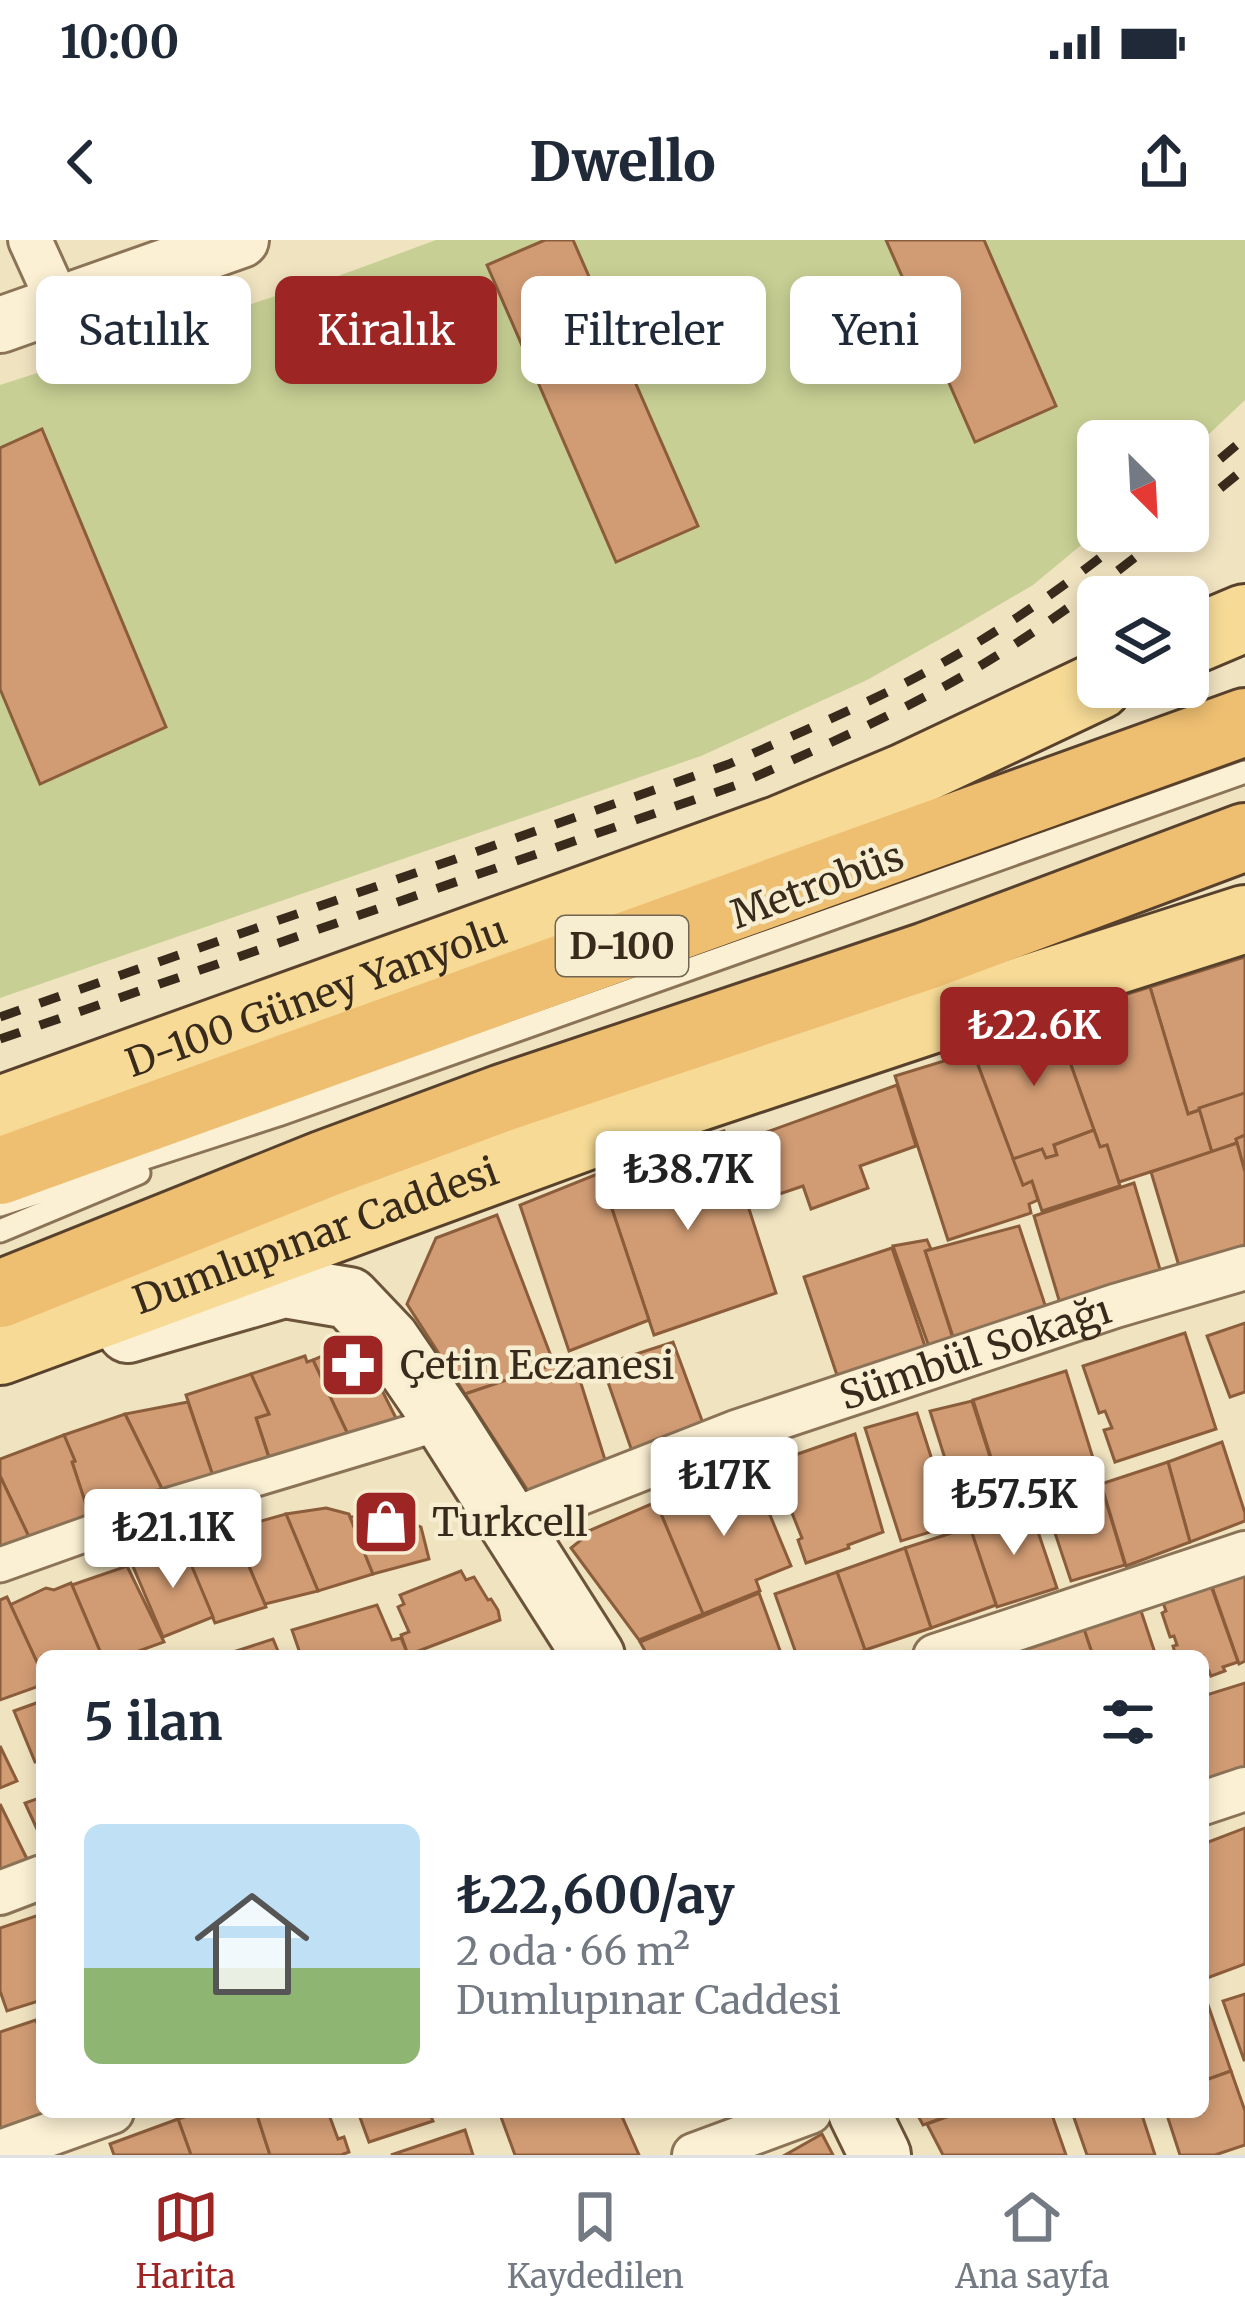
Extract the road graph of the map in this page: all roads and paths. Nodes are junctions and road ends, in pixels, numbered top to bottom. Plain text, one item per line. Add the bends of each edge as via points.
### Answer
1 (30, 240) edge
2 (241, 240) edge
3 (46, 276) edge
4 (139, 276) edge
5 (36, 312) edge
6 (0, 325) edge
7 (1228, 635) edge
8 (1077, 696) edge
9 (1245, 722) edge
10 (1245, 772) edge
11 (962, 823) junction
12 (1245, 837) edge
13 (1245, 875) edge
14 (1245, 919) edge
15 (927, 956) junction
16 (0, 1110) edge
17 (278, 1115) junction
18 (0, 1171) edge
19 (0, 1205) edge
20 (0, 1232) edge
21 (1245, 1268) edge
22 (0, 1294) edge
23 (0, 1351) edge
24 (0, 1365) edge
25 (446, 1422) junction
26 (507, 1522) junction
27 (1245, 1553) edge
28 (0, 1565) edge
29 (590, 1650) edge
30 (953, 1650) edge
31 (1245, 1789) edge
32 (1209, 1801) edge
33 (36, 1879) edge
34 (0, 1893) edge
35 (95, 2118) edge
36 (795, 2118) edge
37 (862, 2118) edge
38 (0, 2152) edge
39 (694, 2155) edge
40 (880, 2155) edge

1 - 3 street
2 - 4 street
5 - 6 street
7 - 11 highway via 1175,707
8 - 16 main road, D-100 Güney Yanyolu via 781,830
9 - 11 highway, D-100
10 - 17 lane, Metrobüs
11 - 18 highway, D-100
12 - 15 highway, D-100
13 - 15 highway
14 - 23 main road, Dumlupınar Caddesi via 633,1119
15 - 22 highway, D-100 via 503,1098
17 - 19 lane, Metrobüs
17 - 20 lane, Metrobüs
21 - 26 street, Sümbül Sokağı via 736,1432
24 - 25 main road via 284,1288 349,1298
25 - 26 main road
25 - 28 street
26 - 29 main road
27 - 30 street
31 - 32 street
33 - 34 street
35 - 38 street
36 - 39 street
37 - 40 main road

